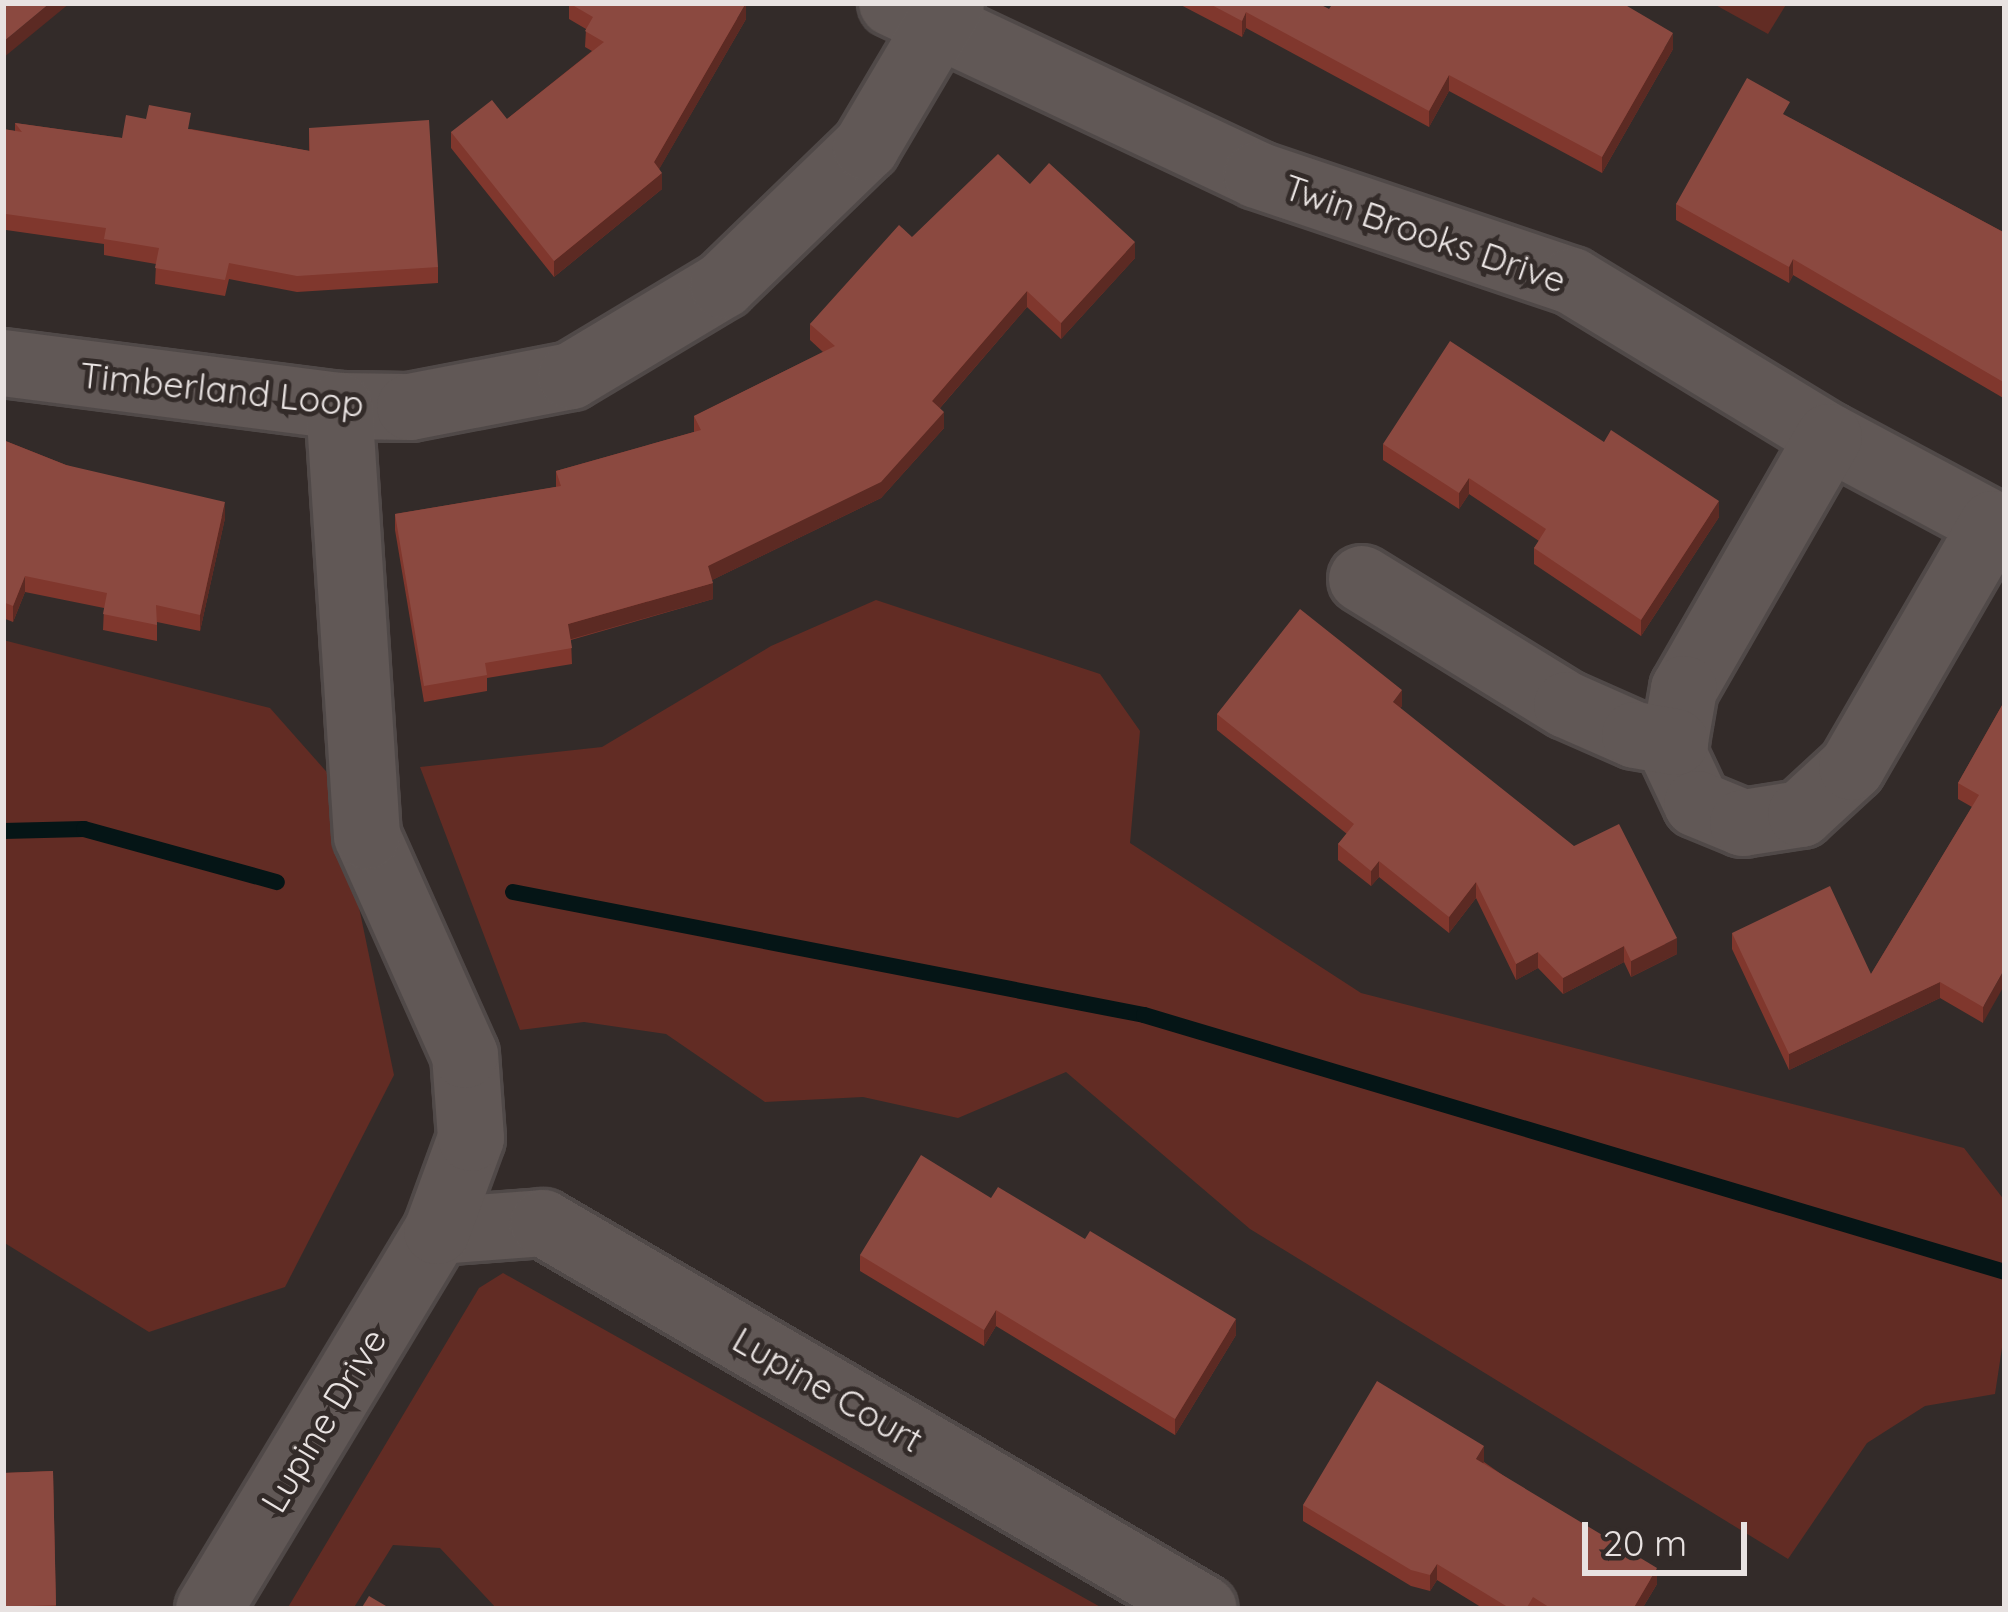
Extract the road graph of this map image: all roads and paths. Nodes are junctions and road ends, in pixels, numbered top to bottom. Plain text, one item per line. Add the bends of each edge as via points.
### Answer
1 (926, 11) edge
2 (3, 363) edge
3 (339, 406) junction
4 (1828, 436) junction
5 (1999, 528) edge
6 (1362, 579) dead end
7 (1675, 742) junction
8 (437, 1231) junction
9 (209, 1609) edge
10 (1204, 1609) edge

1 - 3 street, Timberland Loop via 866,147 723,285 571,376 410,407
1 - 4 street, Twin Brooks Drive via 1257,176 1572,281
2 - 3 street, Timberland Loop
3 - 8 street, Lupine Drive via 367,836 465,1055 473,1114
4 - 5 street, Twin Brooks Drive
4 - 7 street via 1684,688
5 - 7 street via 1852,767 1801,814 1743,823 1697,804
6 - 7 street via 1568,705 1635,735
8 - 9 street, Lupine Drive
8 - 10 street, Lupine Court via 543,1222

